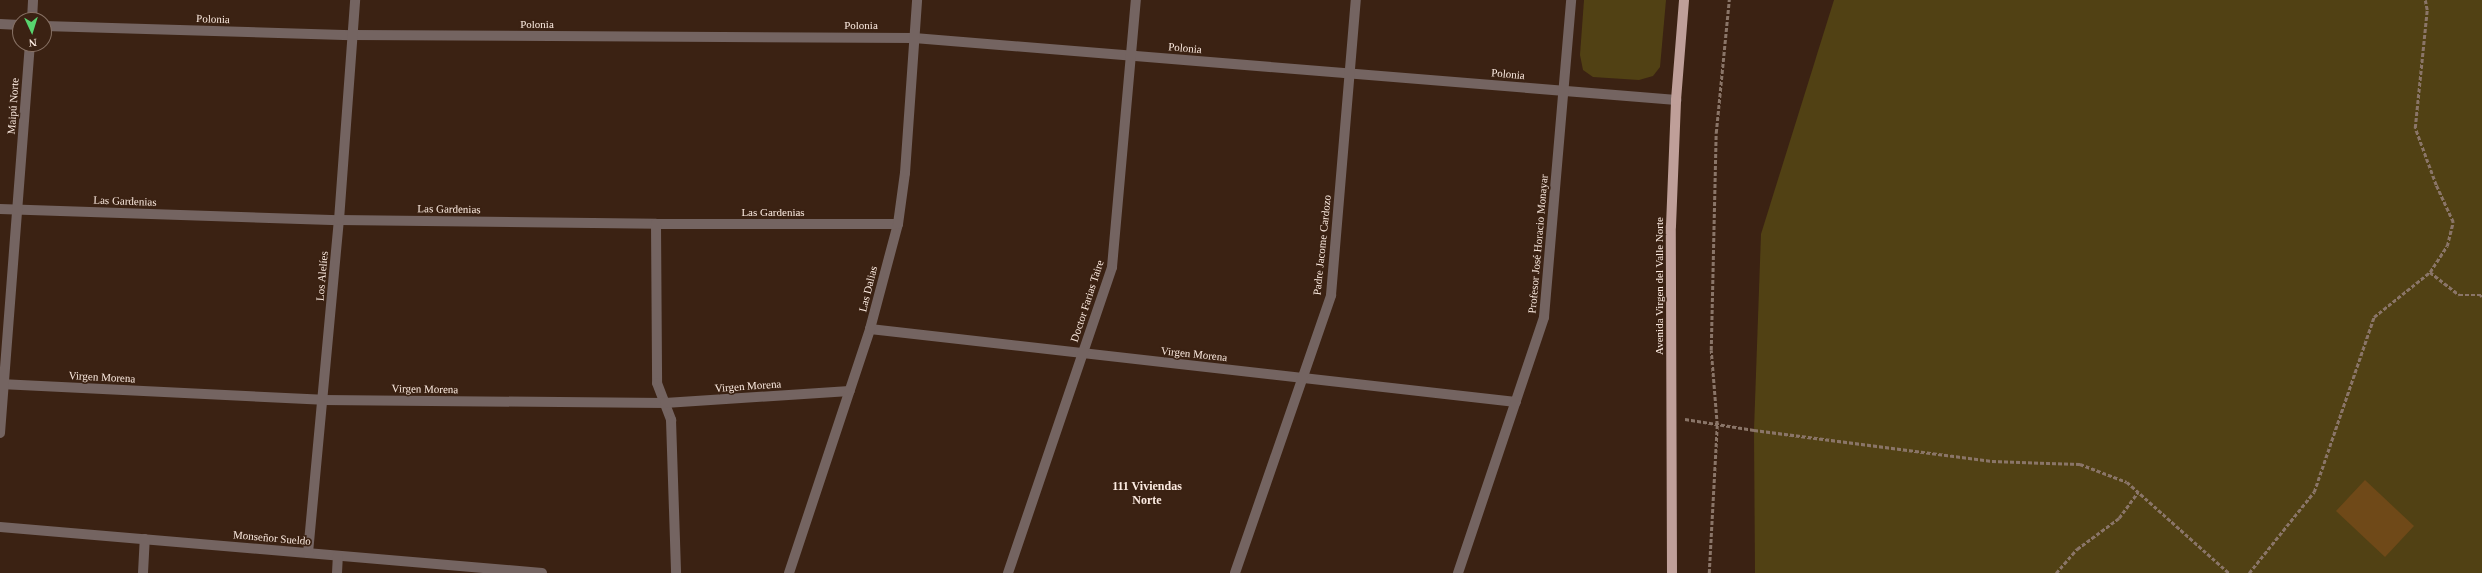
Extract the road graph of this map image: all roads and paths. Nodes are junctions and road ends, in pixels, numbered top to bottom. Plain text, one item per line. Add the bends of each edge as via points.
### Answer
1 (33, 0) edge
2 (355, 0) edge
3 (917, 0) edge
4 (1136, 0) edge
5 (1356, 0) edge
6 (1571, 0) edge
7 (1684, 0) edge
8 (1729, 0) edge
9 (2425, 0) edge
10 (32, 12) edge
11 (0, 24) edge
12 (12, 25) edge
13 (52, 26) edge
14 (352, 35) junction
15 (914, 38) junction
16 (29, 52) edge
17 (1131, 55) junction
18 (1350, 73) junction
19 (1563, 90) junction
20 (1676, 100) junction
21 (0, 209) edge
22 (17, 210) junction
23 (339, 220) junction
24 (656, 224) junction
25 (898, 224) junction
26 (2430, 272) junction
27 (2482, 297) edge
28 (870, 330) junction
29 (1083, 353) junction
30 (1302, 378) junction
31 (2, 384) edge
32 (850, 391) junction
33 (323, 400) junction
34 (1516, 402) junction
35 (665, 403) junction
36 (1671, 416) junction
37 (1717, 424) junction
38 (0, 433) edge
39 (2138, 492) junction
40 (0, 527) edge
41 (145, 539) junction
42 (308, 553) junction
43 (338, 556) junction
44 (143, 573) edge
45 (337, 573) edge
46 (542, 573) edge
47 (676, 573) edge
48 (789, 573) edge
49 (1008, 573) edge
50 (1235, 573) edge
51 (1458, 573) edge
52 (1672, 573) edge
53 (1709, 573) edge
54 (2056, 573) edge
55 (2229, 573) edge
56 (2249, 573) edge

1 - 10 street
2 - 14 street, Los Alelíes
3 - 15 street, Las Dalias
4 - 17 street, Doctor Farias Taire
5 - 18 street, Padre Jacome Cardozo
6 - 19 street, Profesor José Horacio Monayar
7 - 20 main road, Avenida Virgen del Valle Norte
8 - 37 path via 1716,133 1711,350
9 - 26 path via 2427,10 2415,128 2453,222 2447,246
11 - 12 street
13 - 14 street, Polonia
14 - 15 street, Polonia
14 - 23 street, Los Alelíes
15 - 17 street, Polonia
15 - 25 street, Las Dalias via 905,173
16 - 22 street, Maipú Norte
17 - 18 street, Polonia
17 - 29 street, Doctor Farias Taire via 1112,267
18 - 19 street, Polonia
18 - 30 street, Padre Jacome Cardozo via 1331,295
19 - 20 street, Polonia
19 - 34 street, Profesor José Horacio Monayar via 1544,317
20 - 36 main road, Avenida Virgen del Valle Norte via 1671,226
21 - 22 street, Las Gardenias
22 - 23 street, Las Gardenias
22 - 31 street, Maipú Norte
23 - 24 street, Las Gardenias
23 - 33 street, Los Alelíes
24 - 25 street, Las Gardenias
24 - 35 street via 657,383
25 - 28 street, Las Dalias
26 - 27 path via 2459,295
26 - 56 path via 2374,317 2314,492
28 - 29 street, Virgen Morena
28 - 32 street, Las Dalias
29 - 30 street, Virgen Morena
29 - 49 street, Doctor Farias Taire
30 - 34 street, Virgen Morena
30 - 50 street, Padre Jacome Cardozo
31 - 33 street, Virgen Morena
31 - 38 street, Maipú Norte
32 - 35 street, Virgen Morena
32 - 48 street, Las Dalias
33 - 35 street, Virgen Morena
33 - 42 street, Los Alelíes
34 - 51 street, Profesor José Horacio Monayar
35 - 47 street via 671,420
36 - 37 path
36 - 52 main road, Avenida Virgen del Valle Norte
37 - 39 path via 1992,461 2080,464 2127,482
37 - 53 path
39 - 54 path via 2119,518 2077,549
39 - 55 path
40 - 41 street, Monseñor Sueldo
41 - 42 street, Monseñor Sueldo
41 - 44 street
42 - 43 street, Monseñor Sueldo
43 - 45 street
43 - 46 street, Monseñor Sueldo

